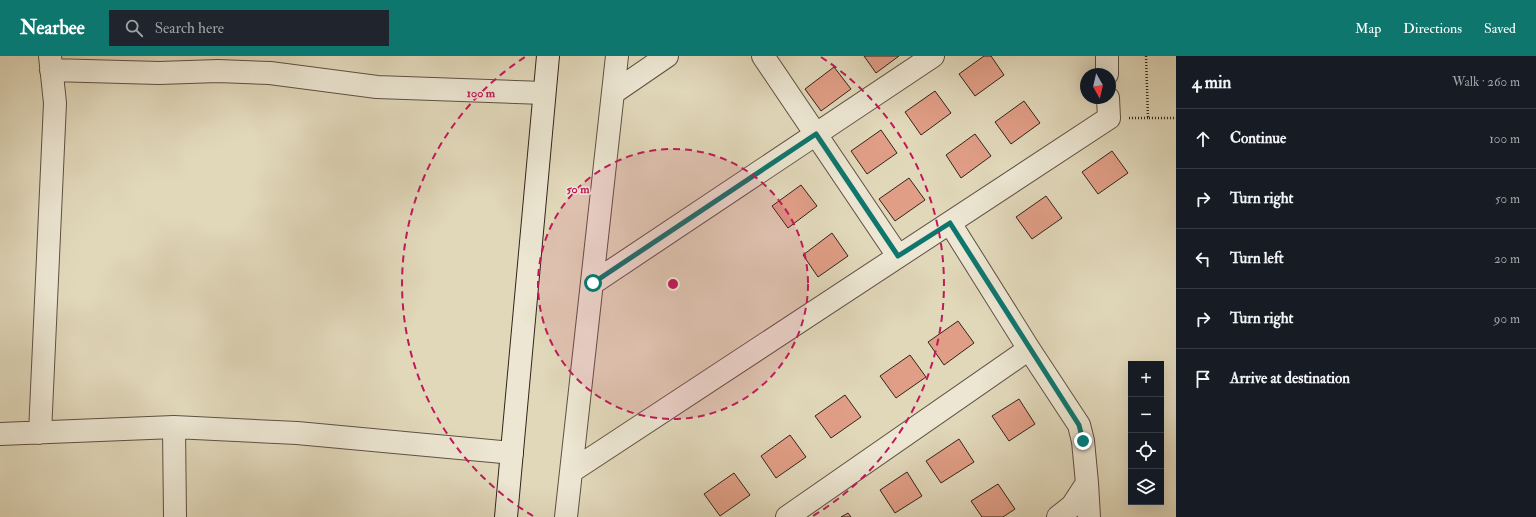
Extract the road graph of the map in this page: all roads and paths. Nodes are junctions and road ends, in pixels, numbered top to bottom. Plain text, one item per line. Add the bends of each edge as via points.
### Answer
1 (548, 56) edge
2 (617, 56) edge
3 (667, 56) edge
4 (763, 56) edge
5 (933, 56) edge
6 (1107, 56) edge
7 (1146, 56) edge
8 (51, 63) edge
9 (1107, 68) edge
10 (544, 93) junction
11 (613, 93) junction
12 (1108, 104) edge
13 (1176, 118) edge
14 (816, 134) junction
15 (950, 223) junction
16 (898, 256) junction
17 (593, 283) junction
18 (1029, 349) junction
19 (174, 427) junction
20 (40, 432) junction
21 (0, 434) edge
22 (512, 454) junction
23 (572, 471) junction
24 (1088, 483) junction
25 (568, 513) edge
26 (175, 517) edge
27 (506, 517) edge
28 (787, 517) edge
29 (1058, 517) edge
30 (1089, 517) edge

1 - 10 street
2 - 11 street
3 - 11 street
4 - 14 street
5 - 14 street
6 - 9 street
7 - 13 path via 1148,118
8 - 10 street via 159,73 270,73 377,87
8 - 20 street via 55,103
10 - 22 street
11 - 17 street
12 - 15 street via 1109,118
14 - 16 street
14 - 17 street
15 - 16 street
15 - 18 street
16 - 23 street
17 - 23 street
18 - 24 street via 1079,425
18 - 28 street
19 - 20 street
19 - 22 street via 297,433
19 - 26 street
20 - 21 street
22 - 27 street
23 - 25 street
24 - 29 street via 1072,506
24 - 30 street

